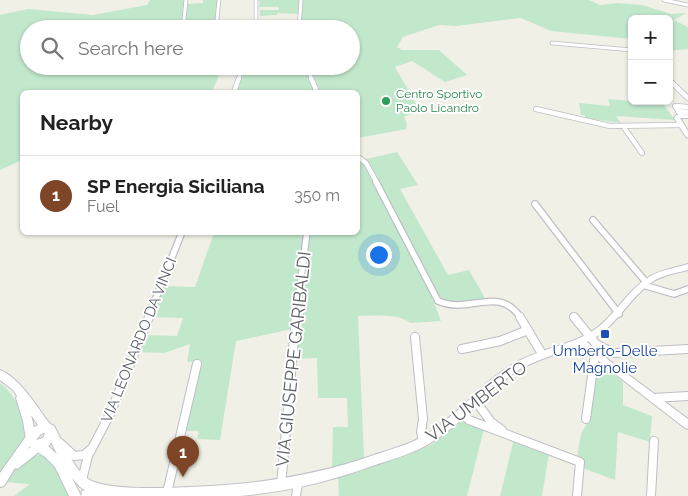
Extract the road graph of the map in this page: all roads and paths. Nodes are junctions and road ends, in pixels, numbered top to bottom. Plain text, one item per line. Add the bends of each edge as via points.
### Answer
1 (186, 0) edge
2 (219, 0) edge
3 (256, 0) edge
4 (301, 0) edge
5 (664, 0) edge
6 (688, 5) edge
7 (184, 20) edge
8 (216, 20) edge
9 (256, 20) edge
10 (300, 20) edge
11 (552, 43) dead end
12 (628, 50) edge
13 (241, 75) edge
14 (310, 75) edge
15 (673, 84) edge
16 (235, 90) edge
17 (316, 90) edge
18 (688, 98) edge
19 (688, 106) edge
20 (536, 109) dead end
21 (688, 112) edge
22 (679, 114) junction
23 (688, 116) edge
24 (680, 125) junction
25 (623, 126) junction
26 (688, 136) edge
27 (642, 153) dead end
28 (360, 158) edge
29 (535, 204) dead end
30 (593, 220) dead end
31 (181, 235) edge
32 (307, 235) edge
33 (688, 267) edge
34 (645, 283) junction
35 (688, 289) edge
36 (619, 314) junction
37 (574, 317) dead end
38 (528, 330) junction
39 (415, 337) dead end
40 (585, 339) junction
41 (462, 349) dead end
42 (688, 349) edge
43 (593, 353) junction
44 (612, 353) junction
45 (542, 354) junction
46 (197, 364) dead end
47 (0, 374) edge
48 (19, 391) junction
49 (688, 396) edge
50 (653, 398) junction
51 (475, 400) junction
52 (461, 413) junction
53 (586, 418) dead end
54 (688, 425) edge
55 (49, 430) junction
56 (508, 434) junction
57 (427, 440) junction
58 (654, 441) dead end
59 (37, 442) junction
60 (58, 442) junction
61 (94, 446) junction
62 (7, 473) junction
63 (0, 482) edge
64 (298, 483) junction
65 (281, 486) junction
66 (88, 492) edge
67 (163, 494) edge
68 (132, 495) edge
69 (296, 496) edge
70 (577, 496) edge
71 (651, 496) edge

1 - 7 street
2 - 8 street
3 - 9 street
4 - 10 street
5 - 6 street
11 - 12 street
13 - 16 street
14 - 17 street
15 - 18 street
19 - 22 street via 675,106
20 - 25 street via 593,124
21 - 22 street
22 - 23 main road
22 - 24 main road
24 - 25 street
24 - 26 main road
25 - 27 street
28 - 38 street via 370,170 438,300 454,306 506,303
29 - 36 street
30 - 34 street
31 - 61 street, VIA LEONARDO DA VINCI
32 - 65 street, VIA GIUSEPPE GARIBALDI via 295,323
33 - 34 main road
34 - 35 street via 674,294
34 - 36 main road, VIA UMBERTO
36 - 40 main road, VIA UMBERTO
37 - 40 street
38 - 41 street via 500,341
38 - 45 street
39 - 57 street via 423,418 421,432
40 - 43 street
40 - 44 street
40 - 45 main road, VIA UMBERTO
42 - 44 street
43 - 44 street
43 - 50 street
43 - 53 street
45 - 51 main road, VIA UMBERTO via 510,371
46 - 67 street
47 - 48 main road
48 - 55 main road
48 - 59 main road
49 - 50 street
50 - 54 street
51 - 52 main road, VIA UMBERTO
51 - 56 street via 491,422
52 - 56 street via 469,420
52 - 57 main road, VIA UMBERTO
55 - 59 main road via 49,438
55 - 60 main road
56 - 70 street via 580,462
57 - 64 main road, VIA UMBERTO via 364,464
58 - 71 street
59 - 62 street
59 - 62 street
59 - 66 main road
60 - 61 street via 74,456 84,455
60 - 66 main road
61 - 66 street, VIA LEONARDO DA VINCI via 82,470
62 - 63 street
64 - 65 main road, VIA UMBERTO
64 - 69 street
65 - 67 main road, VIA UMBERTO
66 - 68 main road, VIA UMBERTO
67 - 68 main road, VIA UMBERTO

